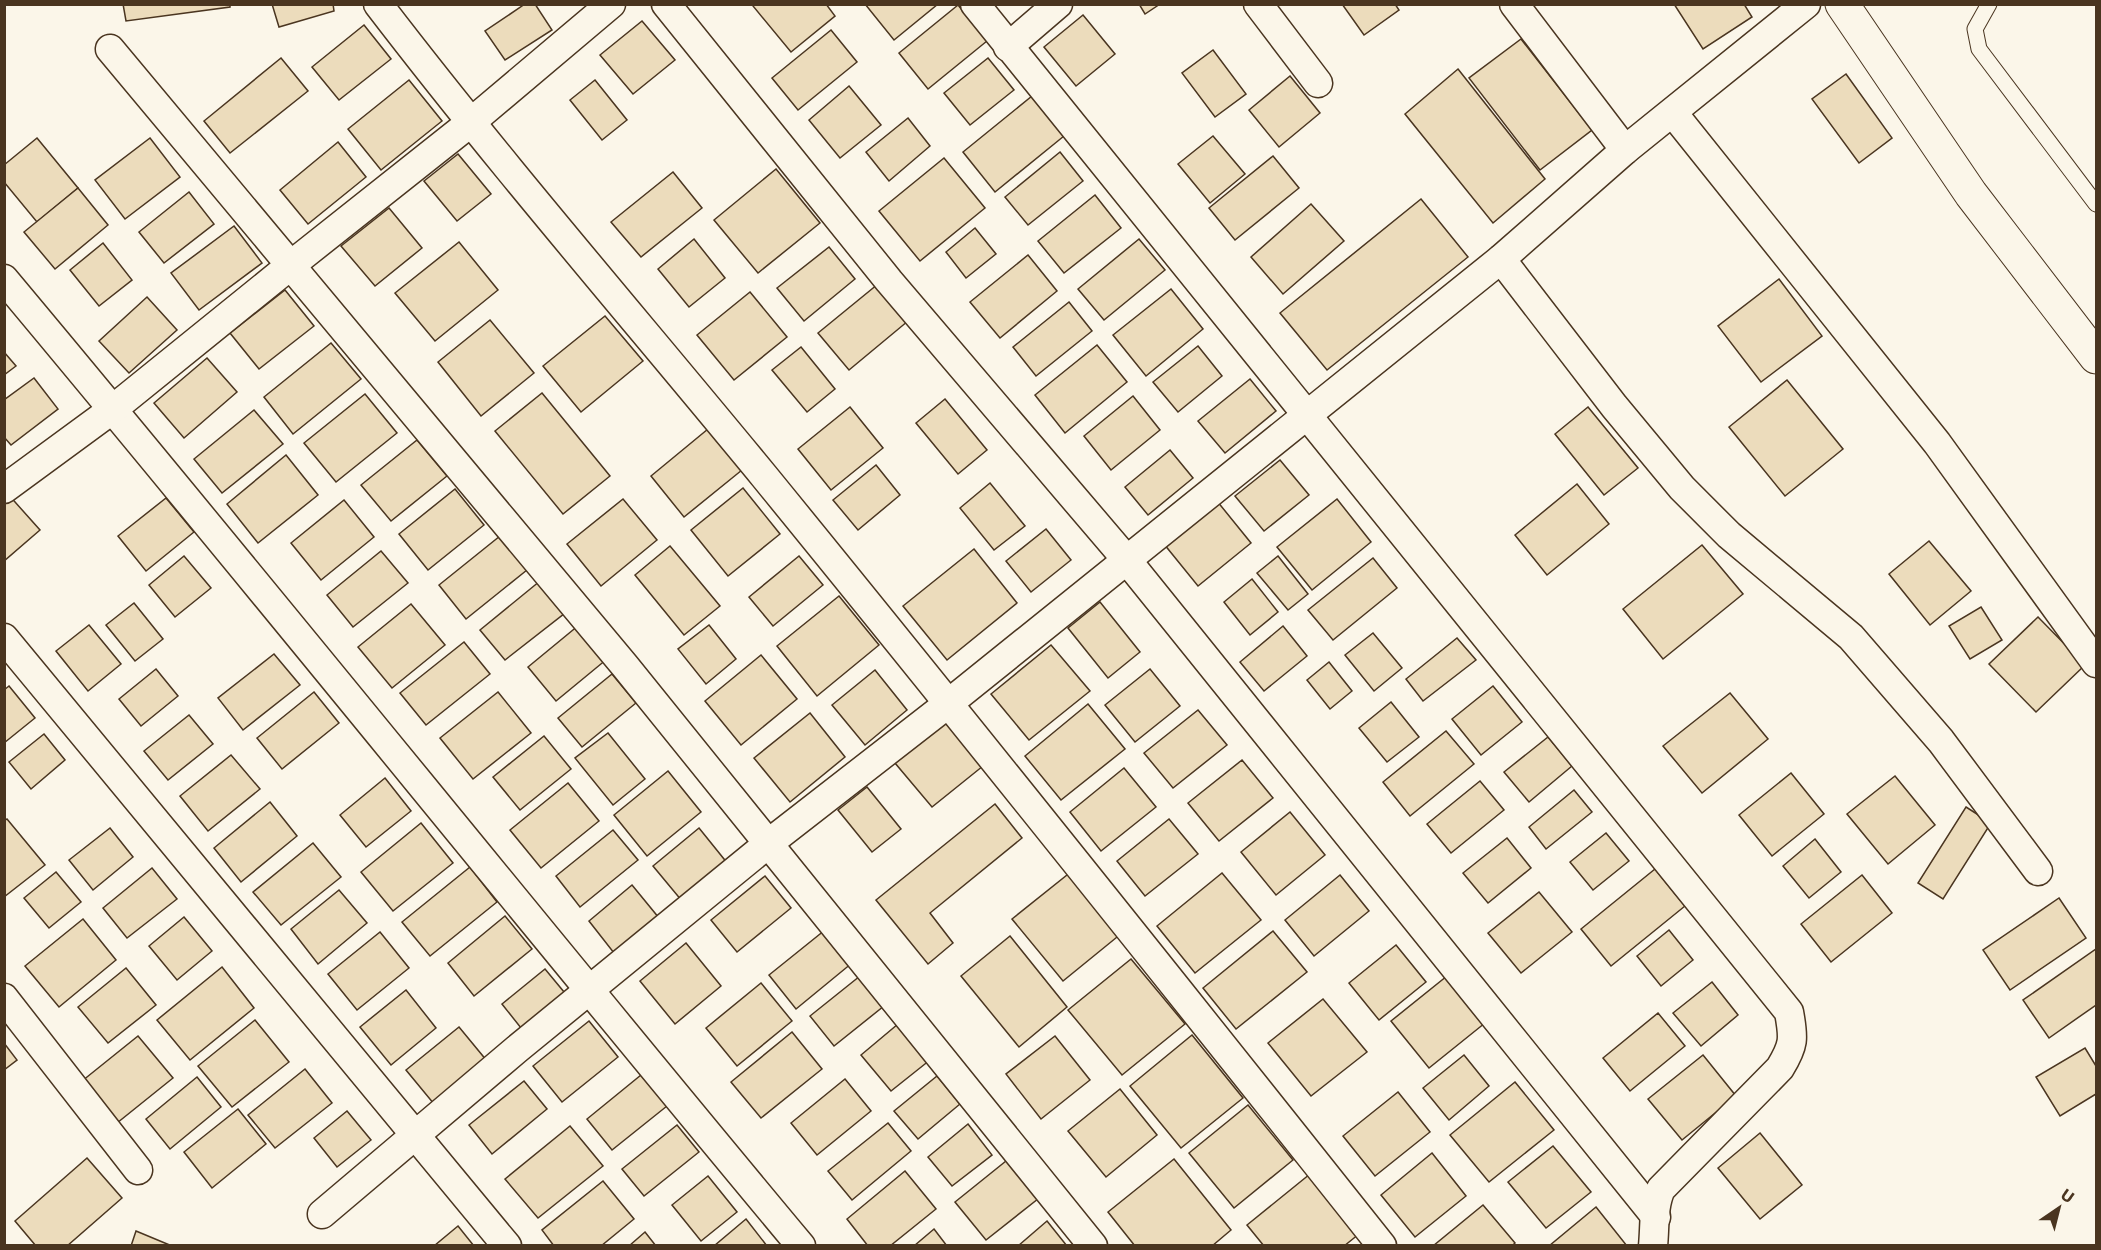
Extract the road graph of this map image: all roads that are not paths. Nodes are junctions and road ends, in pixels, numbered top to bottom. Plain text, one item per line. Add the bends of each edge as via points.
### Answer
1 (378, 4) edge
2 (611, 4) edge
3 (666, 4) edge
4 (975, 4) edge
5 (1058, 4) edge
6 (1258, 4) edge
7 (1514, 4) edge
8 (1806, 4) edge
9 (1842, 4) edge
10 (1989, 4) edge
11 (1008, 47) junction
12 (110, 49) dead end
13 (1318, 83) dead end
14 (1673, 113) junction
15 (470, 123) junction
16 (1625, 150) junction
17 (2097, 204) edge
18 (1501, 259) junction
19 (291, 265) junction
20 (4, 279) edge
21 (2097, 357) edge
22 (113, 409) junction
23 (1307, 415) junction
24 (4, 489) edge
25 (1126, 559) junction
26 (4, 638) edge
27 (2097, 663) edge
28 (949, 703) junction
29 (769, 843) junction
30 (2038, 871) dead end
31 (589, 991) junction
32 (4, 998) edge
33 (417, 1135) junction
34 (138, 1170) dead end
35 (322, 1214) dead end
36 (1656, 1217) junction
37 (507, 1245) edge
38 (801, 1245) edge
39 (1093, 1245) edge
40 (1382, 1245) edge
41 (1653, 1245) edge

1 - 15 street
2 - 15 street
3 - 25 street via 889,281
4 - 11 street
5 - 11 street
6 - 13 street
7 - 16 street
8 - 14 street
9 - 21 street via 1971,194
10 - 17 lane via 1975,29 1979,49
11 - 23 street
12 - 19 street
14 - 16 street
14 - 27 street via 1937,443
15 - 19 street
15 - 28 street
16 - 18 street
18 - 23 street
18 - 30 street via 1682,488 1729,535 1851,637 1941,741
19 - 22 street
19 - 29 street
20 - 22 street
22 - 24 street
22 - 31 street
23 - 25 street
23 - 36 street via 1789,1012 1791,1051 1780,1068 1661,1189
25 - 28 street
25 - 36 street
26 - 33 street
28 - 29 street
28 - 40 street
29 - 31 street
29 - 39 street
31 - 33 street
31 - 38 street
32 - 34 street
33 - 35 street
33 - 37 street
36 - 41 street

